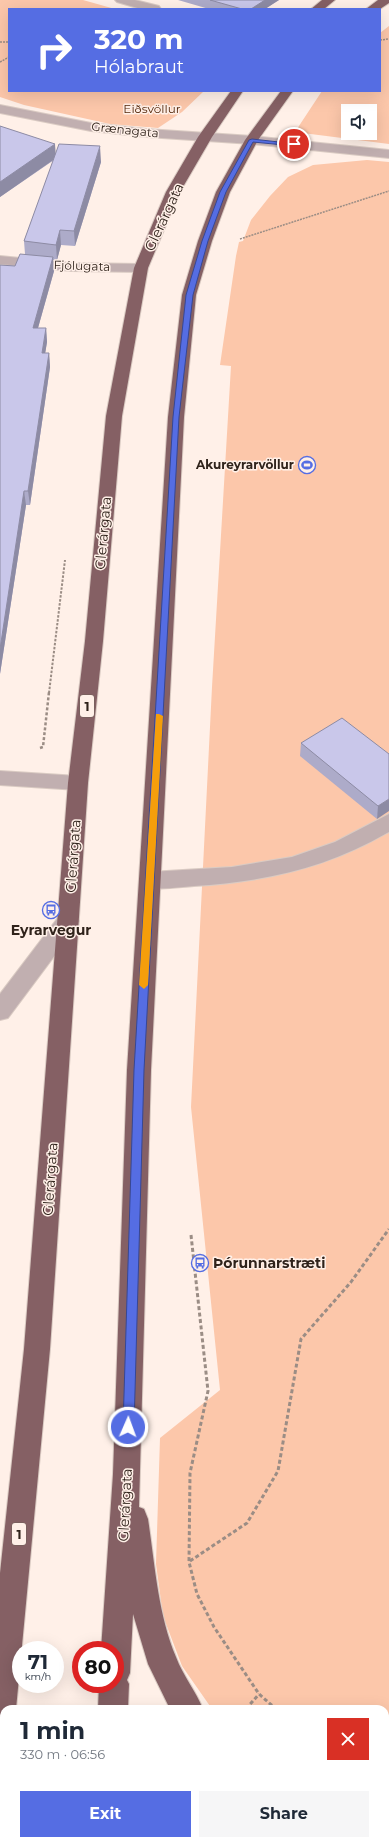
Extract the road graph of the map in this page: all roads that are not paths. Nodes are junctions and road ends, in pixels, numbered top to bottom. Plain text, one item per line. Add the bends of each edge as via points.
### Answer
1 (121, 0) edge
2 (329, 0) edge
3 (386, 0) edge
4 (151, 8) edge
5 (318, 8) edge
6 (374, 8) edge
7 (236, 92) edge
8 (286, 92) edge
9 (0, 109) edge
10 (205, 137) junction
11 (252, 140) junction
12 (389, 154) edge
13 (0, 260) edge
14 (141, 268) junction
15 (0, 778) edge
16 (78, 783) junction
17 (389, 822) edge
18 (150, 880) junction
19 (68, 921) junction
20 (0, 1011) edge
21 (127, 1474) junction
22 (117, 1641) edge
23 (114, 1693) edge
24 (1, 1705) edge
25 (113, 1705) edge
26 (186, 1705) edge

1 - 4 street
2 - 5 highway
3 - 6 highway
7 - 10 highway, Glerárgata / 1
8 - 11 highway, Glerárgata
9 - 10 street, Grænagata via 91,127
10 - 11 street, Grænagata
10 - 14 highway, Glerárgata / 1 via 173,192
11 - 12 street, Grænagata
11 - 18 highway, Glerárgata via 223,192 205,241 190,295 176,417
13 - 14 street, Fjólugata via 70,266
14 - 16 highway, Glerárgata / 1 via 114,416 94,641
15 - 16 street
16 - 19 highway, Glerárgata / 1
17 - 18 street via 341,848 283,868 251,874
18 - 21 highway, Glerárgata via 139,1070
19 - 20 street
19 - 24 highway, Glerárgata / 1 via 38,1349
21 - 22 highway, Glerárgata
21 - 26 highway via 149,1625 163,1668
23 - 25 highway

